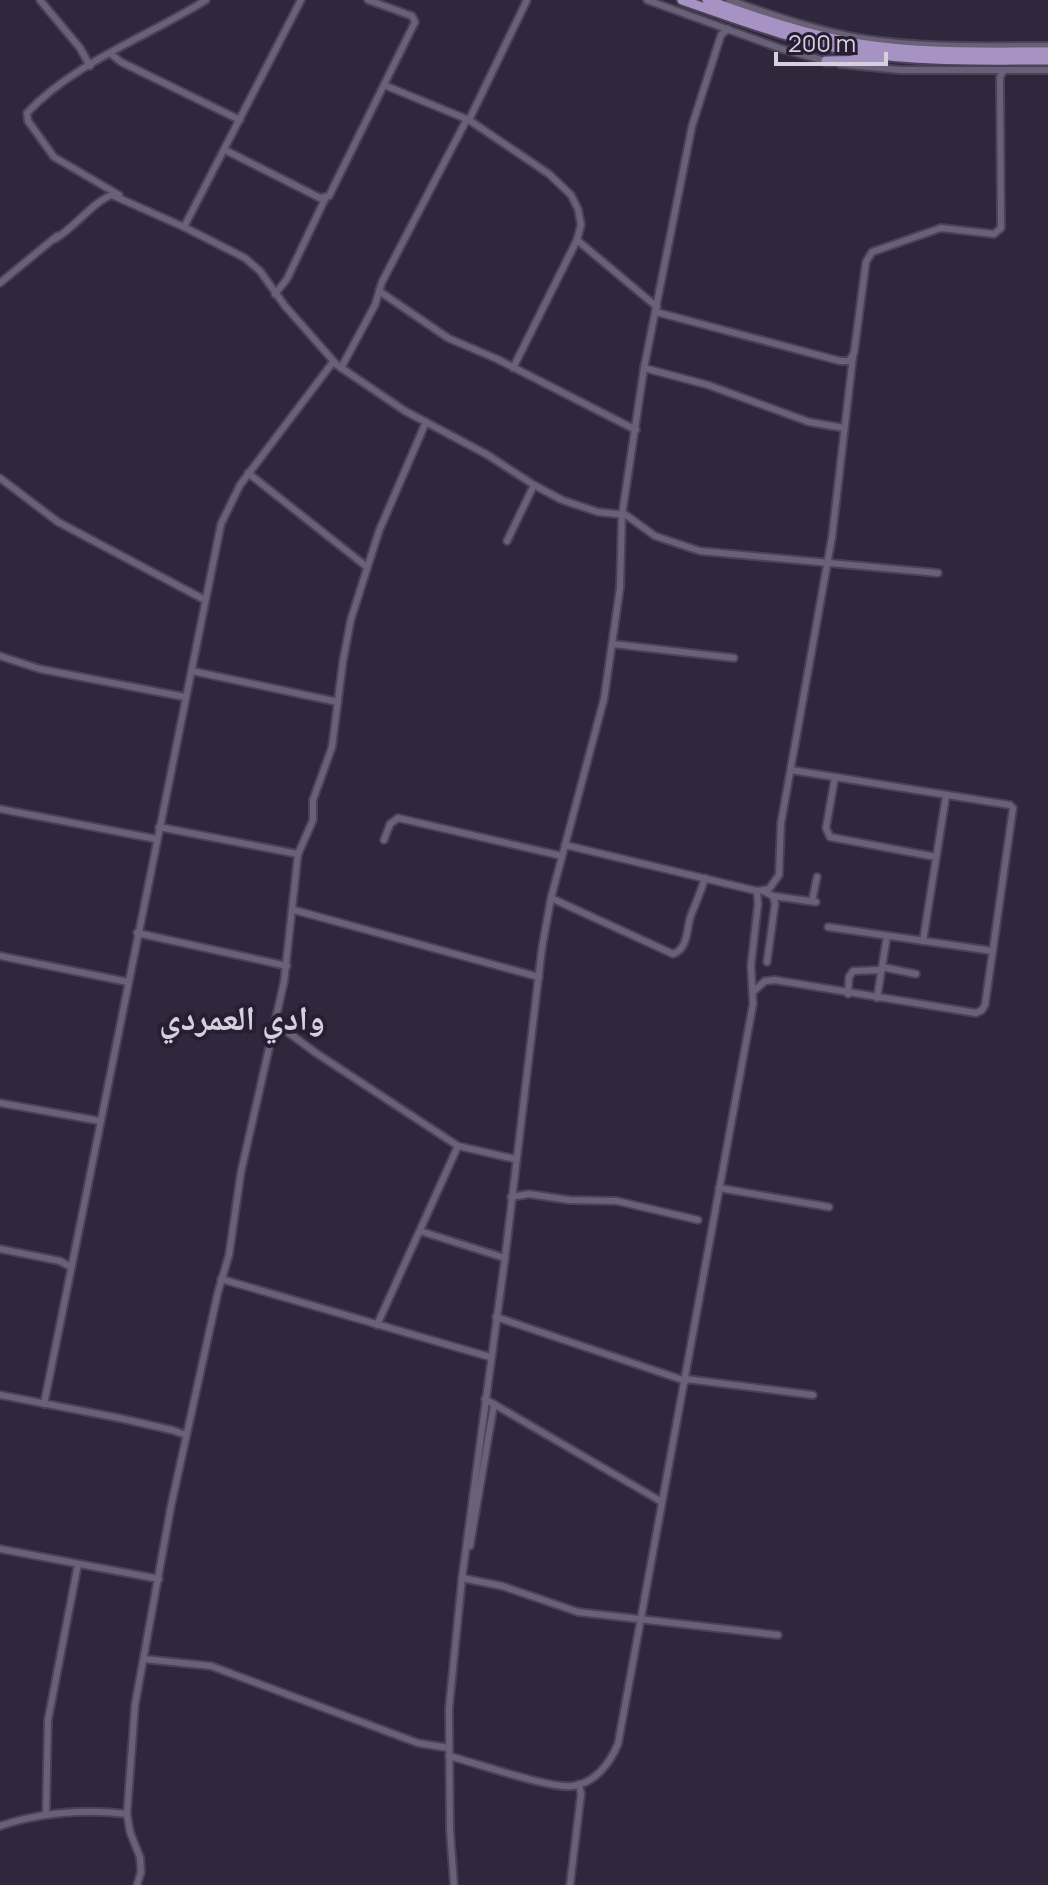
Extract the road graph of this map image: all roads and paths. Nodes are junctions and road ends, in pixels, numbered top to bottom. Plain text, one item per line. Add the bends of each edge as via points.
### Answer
1 (40, 0) edge
2 (206, 0) edge
3 (301, 0) edge
4 (368, 0) edge
5 (527, 0) edge
6 (647, 0) edge
7 (682, 0) edge
8 (707, 0) edge
9 (729, 0) edge
10 (718, 25) junction
11 (728, 29) junction
12 (721, 35) junction
13 (1048, 49) edge
14 (111, 54) junction
15 (910, 58) junction
16 (1048, 60) edge
17 (826, 61) junction
18 (90, 66) junction
19 (1048, 70) edge
20 (1002, 74) junction
21 (384, 85) junction
22 (468, 119) junction
23 (240, 120) junction
24 (225, 150) junction
25 (104, 186) junction
26 (107, 196) junction
27 (120, 196) junction
28 (325, 199) junction
29 (184, 227) junction
30 (577, 240) junction
31 (0, 283) edge
32 (379, 291) junction
33 (275, 294) junction
34 (656, 310) junction
35 (853, 356) junction
36 (333, 362) junction
37 (341, 368) junction
38 (513, 368) junction
39 (644, 368) junction
40 (426, 422) junction
41 (844, 428) junction
42 (636, 430) junction
43 (248, 473) junction
44 (0, 478) edge
45 (534, 485) junction
46 (622, 515) junction
47 (507, 541) dead end
48 (828, 562) junction
49 (367, 567) junction
50 (938, 573) dead end
51 (205, 600) junction
52 (613, 644) junction
53 (0, 656) edge
54 (734, 658) dead end
55 (192, 671) junction
56 (185, 697) junction
57 (338, 702) junction
58 (791, 770) junction
59 (835, 777) junction
60 (946, 796) junction
61 (0, 809) edge
62 (159, 827) junction
63 (156, 839) junction
64 (384, 840) dead end
65 (565, 845) junction
66 (298, 854) junction
67 (562, 856) junction
68 (936, 857) junction
69 (817, 877) dead end
70 (705, 878) junction
71 (760, 891) junction
72 (773, 896) junction
73 (551, 898) junction
74 (294, 910) junction
75 (828, 927) dead end
76 (756, 928) junction
77 (137, 933) junction
78 (771, 933) junction
79 (887, 936) junction
80 (923, 941) junction
81 (993, 951) junction
82 (0, 956) edge
83 (767, 962) dead end
84 (287, 966) junction
85 (882, 968) junction
86 (916, 974) dead end
87 (539, 977) junction
88 (128, 982) junction
89 (754, 991) junction
90 (848, 994) junction
91 (877, 998) junction
92 (274, 1022) junction
93 (0, 1103) edge
94 (100, 1121) junction
95 (458, 1146) junction
96 (515, 1159) junction
97 (719, 1188) junction
98 (511, 1197) junction
99 (829, 1207) dead end
100 (698, 1220) dead end
101 (420, 1231) junction
102 (0, 1249) edge
103 (505, 1258) junction
104 (71, 1267) junction
105 (221, 1279) junction
106 (496, 1317) junction
107 (377, 1325) junction
108 (490, 1357) junction
109 (686, 1380) junction
110 (0, 1395) edge
111 (813, 1395) dead end
112 (485, 1399) junction
113 (44, 1404) junction
114 (494, 1404) junction
115 (186, 1435) junction
116 (662, 1502) junction
117 (0, 1549) edge
118 (78, 1564) junction
119 (462, 1578) junction
120 (159, 1579) junction
121 (643, 1621) junction
122 (778, 1635) dead end
123 (144, 1659) junction
124 (449, 1752) junction
125 (579, 1784) junction
126 (46, 1814) junction
127 (127, 1814) junction
128 (0, 1826) edge
129 (137, 1885) edge
130 (454, 1885) edge
131 (570, 1885) edge

1 - 18 street
2 - 14 street
3 - 23 street
4 - 21 street via 415,20
5 - 22 street
6 - 10 street
7 - 15 main road via 805,41
8 - 13 main road via 792,29 869,45 941,52
9 - 13 street via 864,39
10 - 11 street
10 - 12 street
11 - 12 street
11 - 17 street
12 - 34 street via 692,126
14 - 18 street
14 - 23 street
15 - 16 main road
15 - 17 main road
17 - 20 street
18 - 25 street via 29,110 27,117 54,157
19 - 20 street
20 - 35 street via 1001,228 994,234 941,228 872,252 864,268
21 - 22 street
21 - 28 street
22 - 30 street via 520,152 571,195 580,217
22 - 32 street
23 - 24 street
24 - 28 street
24 - 29 street
25 - 26 street
25 - 27 street
26 - 27 street
26 - 31 street
27 - 29 street
28 - 33 street
29 - 33 street via 250,262
30 - 34 street
30 - 38 street
32 - 37 street
32 - 38 street via 448,338
33 - 36 street
34 - 35 street via 843,362
34 - 39 street
35 - 41 street
36 - 37 street
36 - 43 street
37 - 40 street
38 - 42 street
39 - 41 street via 716,387 809,422
39 - 42 street
40 - 45 street
40 - 49 street
41 - 48 street
42 - 46 street
43 - 49 street
43 - 51 street via 226,510
44 - 51 street via 51,518
45 - 46 street via 580,507
45 - 47 street
46 - 48 street via 655,536 700,551
46 - 52 street
48 - 50 street
48 - 58 street
49 - 57 street via 349,630
51 - 55 street
52 - 54 street
52 - 65 street
53 - 56 street via 49,671
55 - 56 street
55 - 57 street
56 - 62 street
57 - 66 street via 332,747 313,800 313,820
58 - 59 street
58 - 71 street via 778,880
59 - 60 street
59 - 68 street via 826,828 830,837
60 - 68 street
60 - 81 street via 1010,805 1014,810
61 - 63 street
62 - 63 street
62 - 66 street
63 - 77 street
64 - 67 street via 392,821 402,818
65 - 67 street
65 - 70 street
66 - 74 street
67 - 73 street
68 - 80 street
69 - 72 street via 814,901
70 - 71 street
70 - 73 street via 685,943 673,954
71 - 72 street
71 - 76 street
72 - 78 street
73 - 87 street
74 - 84 street
74 - 87 street
75 - 79 street
76 - 78 street
76 - 89 street
77 - 84 street
77 - 88 street
78 - 83 street
79 - 80 street
79 - 85 street
80 - 81 street
81 - 91 street via 985,1005 979,1012
82 - 88 street
84 - 92 street
85 - 86 street
85 - 90 street via 853,971
85 - 91 street
87 - 96 street
88 - 94 street
89 - 90 street via 775,980
89 - 97 street
90 - 91 street
92 - 95 street
92 - 105 street
93 - 94 street
94 - 104 street
95 - 96 street
95 - 101 street
96 - 98 street
97 - 99 street
97 - 109 street
98 - 100 street via 622,1201
98 - 103 street
101 - 103 street
101 - 107 street
102 - 104 street
103 - 106 street
104 - 113 street
105 - 107 street
105 - 115 street
106 - 108 street
106 - 109 street
107 - 108 street
108 - 112 street
109 - 111 street
109 - 116 street
110 - 113 street
112 - 114 street
112 - 119 street
113 - 115 street
114 - 116 street
114 - 119 street
115 - 120 street
116 - 121 street
117 - 118 street
118 - 120 street
118 - 126 street via 48,1720
119 - 121 street via 568,1610
119 - 124 street
120 - 123 street
121 - 122 street
121 - 125 street via 618,1744 602,1770
123 - 124 street via 211,1666
123 - 127 street via 132,1728
124 - 125 street via 557,1785
124 - 130 street
125 - 131 street
126 - 127 street
126 - 128 street
127 - 129 street via 141,1864

